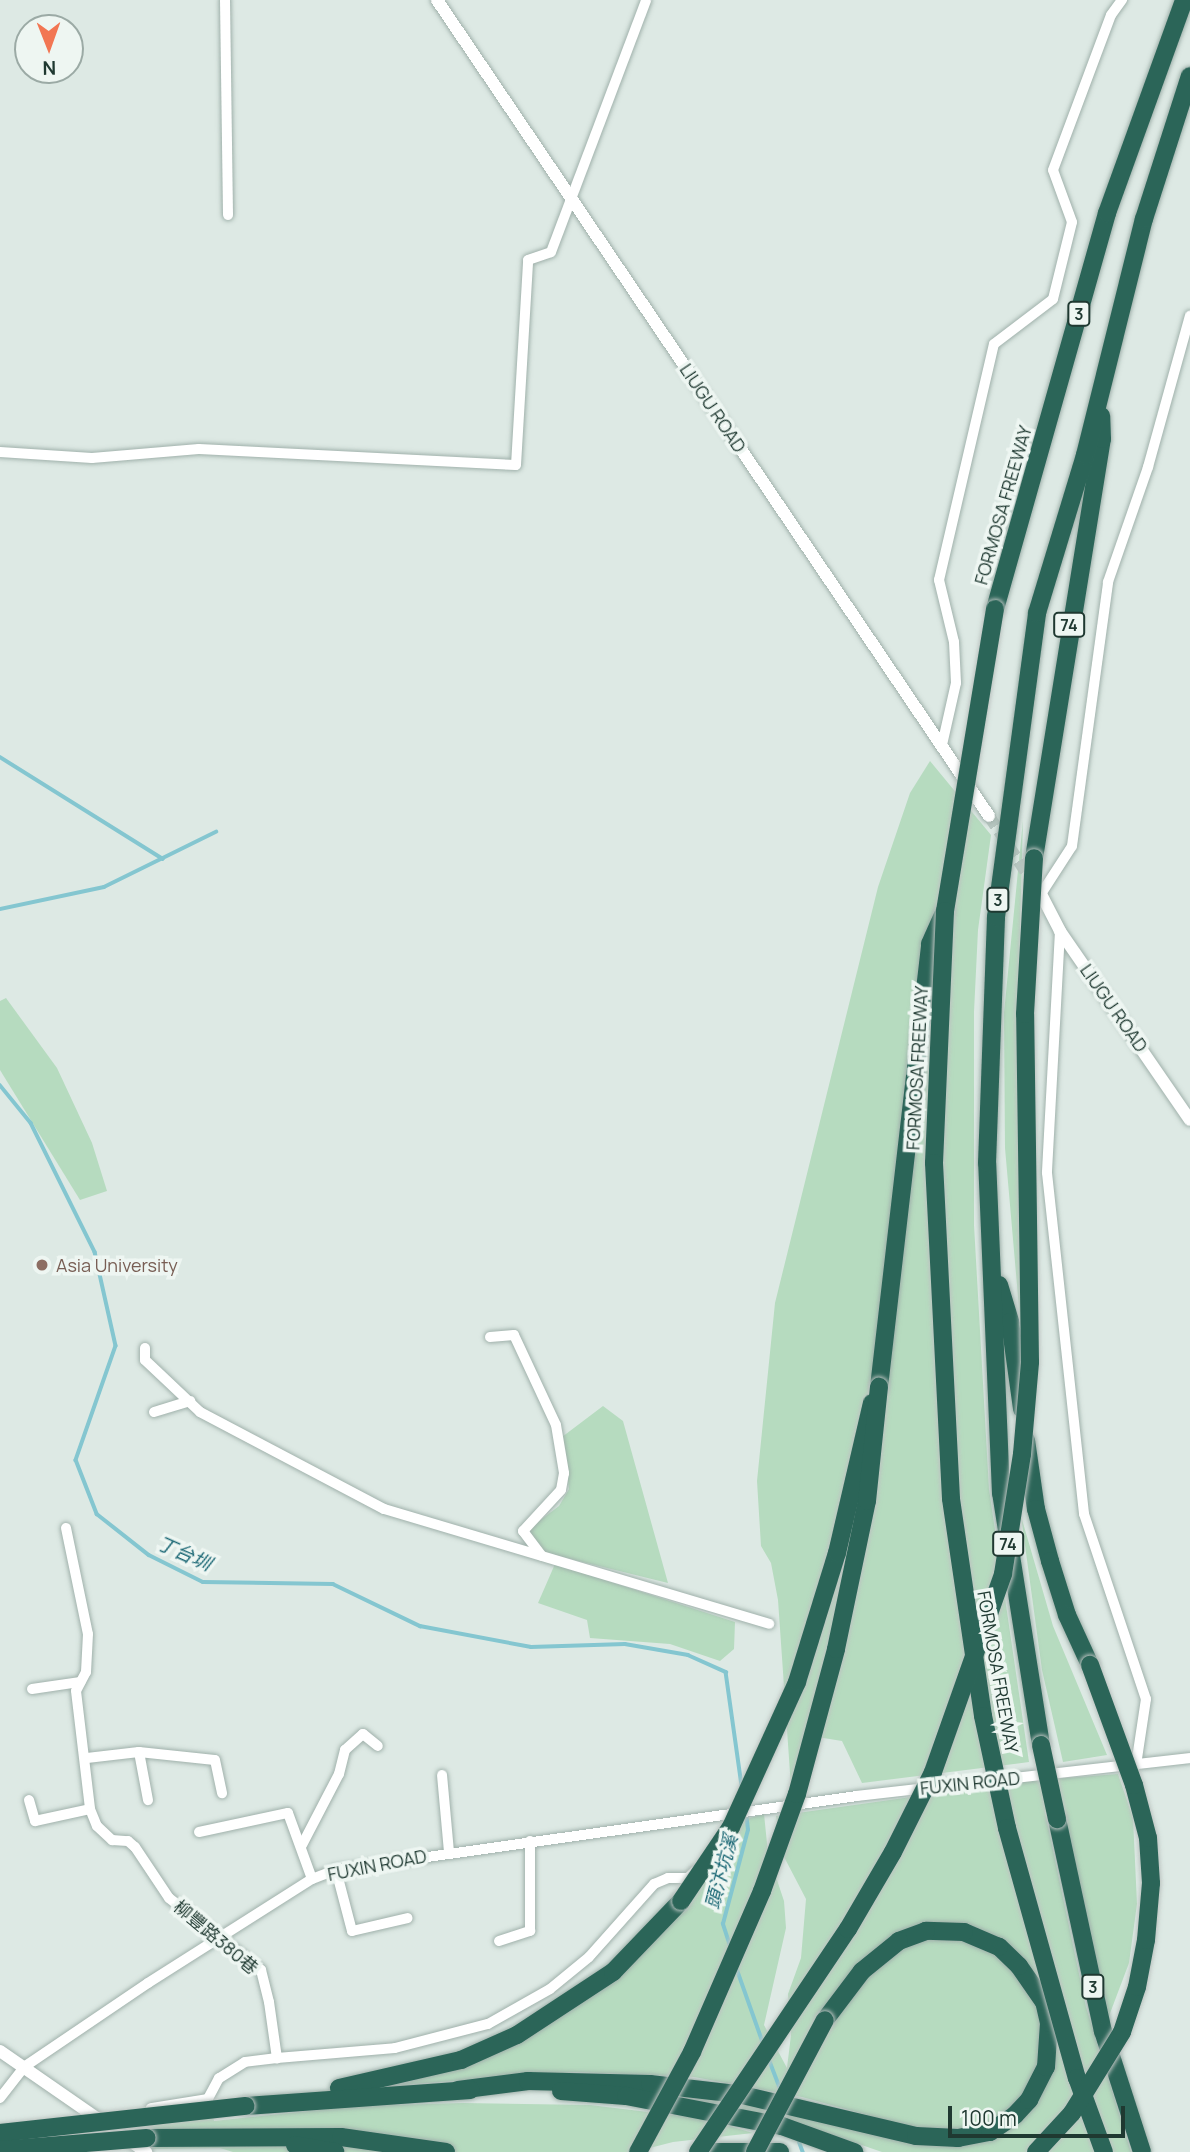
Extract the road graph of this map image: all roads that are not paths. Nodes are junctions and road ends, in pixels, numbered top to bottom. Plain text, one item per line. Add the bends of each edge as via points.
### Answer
1 (225, 0) edge
2 (437, 0) edge
3 (646, 0) edge
4 (1122, 0) edge
5 (1184, 0) edge
6 (1190, 76) edge
7 (570, 197) junction
8 (228, 215) dead end
9 (1190, 316) edge
10 (1100, 392) junction
11 (0, 452) edge
12 (942, 746) junction
13 (989, 816) tunnel mouth
14 (1041, 894) joint
15 (945, 911) junction
16 (1060, 931) junction
17 (1190, 1120) edge
18 (991, 1256) junction
19 (490, 1337) dead end
20 (145, 1348) dead end
21 (879, 1387) junction
22 (190, 1401) junction
23 (153, 1412) dead end
24 (66, 1528) dead end
25 (542, 1556) junction
26 (769, 1624) dead end
27 (80, 1682) junction
28 (32, 1689) dead end
29 (378, 1746) dead end
30 (139, 1752) junction
31 (87, 1758) junction
32 (1190, 1758) edge
33 (1136, 1765) junction
34 (442, 1775) dead end
35 (222, 1793) dead end
36 (29, 1800) dead end
37 (148, 1800) dead end
38 (90, 1809) junction
39 (734, 1814) junction
40 (199, 1832) dead end
41 (530, 1841) junction
42 (302, 1845) junction
43 (449, 1852) junction
44 (336, 1870) junction
45 (312, 1879) junction
46 (408, 1918) dead end
47 (216, 1938) junction
48 (499, 1941) dead end
49 (0, 2051) edge
50 (277, 2057) junction
51 (24, 2067) junction
52 (458, 2090) junction
53 (0, 2098) edge
54 (246, 2106) junction
55 (92, 2117) junction
56 (0, 2133) edge
57 (251, 2136) junction
58 (0, 2150) edge
59 (146, 2152) edge
60 (335, 2152) edge
61 (446, 2152) edge
62 (638, 2152) edge
63 (699, 2152) edge
64 (755, 2152) edge
65 (780, 2152) edge
66 (854, 2152) edge
67 (1036, 2152) edge
68 (1104, 2152) edge
69 (1142, 2152) edge

1 - 8 street
2 - 7 street, LIUGU ROAD
3 - 7 street
4 - 12 street via 1111,15 1053,170 1072,222 1053,299 994,344 939,580 954,642 956,683
5 - 15 highway, FORMOSA FREEWAY / 3, bridge via 1107,213 995,609
6 - 10 highway, FORMOSA FREEWAY / 3 via 1144,219
7 - 11 street via 551,252 528,260 516,465 199,449 92,458
7 - 12 street, LIUGU ROAD
9 - 14 street via 1148,467 1108,582 1072,846
10 - 18 highway, FORMOSA FREEWAY / 3 via 1037,613 1011,787 996,917 987,1163
10 - 63 highway, 74, bridge via 1102,439 1034,858 1026,1014 1030,1362 1022,1454 1003,1574 933,1772 893,1852 848,1929
12 - 13 street, LIUGU ROAD
14 - 16 street, LIUGU ROAD
15 - 21 highway, bridge via 930,944
15 - 68 highway, FORMOSA FREEWAY / 3, bridge via 934,1163 936,1256 960,1573 982,1716 1007,1828 1077,2078
16 - 17 street, LIUGU ROAD
16 - 33 street via 1047,1173 1084,1514 1146,1699
18 - 67 highway, bridge via 1010,1322 1036,1509 1067,1615 1135,1785 1148,1838 1151,1883 1138,1987 1122,2032 1072,2113
18 - 69 highway, FORMOSA FREEWAY / 3, bridge via 1001,1493 1041,1745 1103,2031
19 - 25 street via 514,1335 556,1425 564,1473 561,1490 523,1531
20 - 22 street via 145,1360
21 - 54 highway, bridge via 868,1413 820,1617 793,1694 731,1827 681,1901 613,1972 517,2035 461,2060 401,2077
21 - 62 highway, bridge via 867,1501 836,1649 797,1794 762,1891 692,2052
22 - 23 street
22 - 25 street via 200,1412 384,1508
24 - 27 street, 柳豐路380巷 via 88,1634 86,1672
25 - 26 street
27 - 28 street
27 - 31 street, 柳豐路380巷 via 75,1691
29 - 42 street via 363,1734 345,1750 339,1774
30 - 31 street
30 - 35 street via 215,1760
30 - 37 street
31 - 38 street, 柳豐路380巷 via 84,1771
32 - 33 street, FUXIN ROAD
33 - 39 street, FUXIN ROAD
34 - 43 street
36 - 38 street via 35,1821
38 - 47 street, 柳豐路380巷 via 97,1826 112,1840 128,1841 135,1847 169,1898
39 - 41 street, FUXIN ROAD
39 - 50 street via 703,1864 688,1878 654,1884 589,1957 550,1989 488,2024 395,2048
40 - 42 street via 288,1813
41 - 43 street, FUXIN ROAD
41 - 48 street via 530,1931
42 - 45 street
43 - 44 street, FUXIN ROAD
44 - 45 street, FUXIN ROAD
44 - 46 street via 352,1931
45 - 47 street, FUXIN ROAD
47 - 50 street, 柳豐路380巷 via 261,1970
47 - 51 street, FUXIN ROAD
49 - 51 street
50 - 55 street via 245,2062 219,2078 208,2099
51 - 53 street, FUXIN ROAD
51 - 55 street
52 - 54 highway
52 - 64 highway, bridge via 528,2081 590,2081 785,2103 916,2136 958,2138 990,2132 1029,2100 1046,2067 1049,2023 1044,2002 1020,1966 999,1947 964,1932 926,1931 878,1955 825,2021
52 - 66 highway via 626,2096 795,2131
54 - 56 highway, bridge
55 - 59 street
57 - 58 highway, bridge via 206,2135
57 - 60 highway
57 - 61 highway via 341,2137
63 - 65 highway

